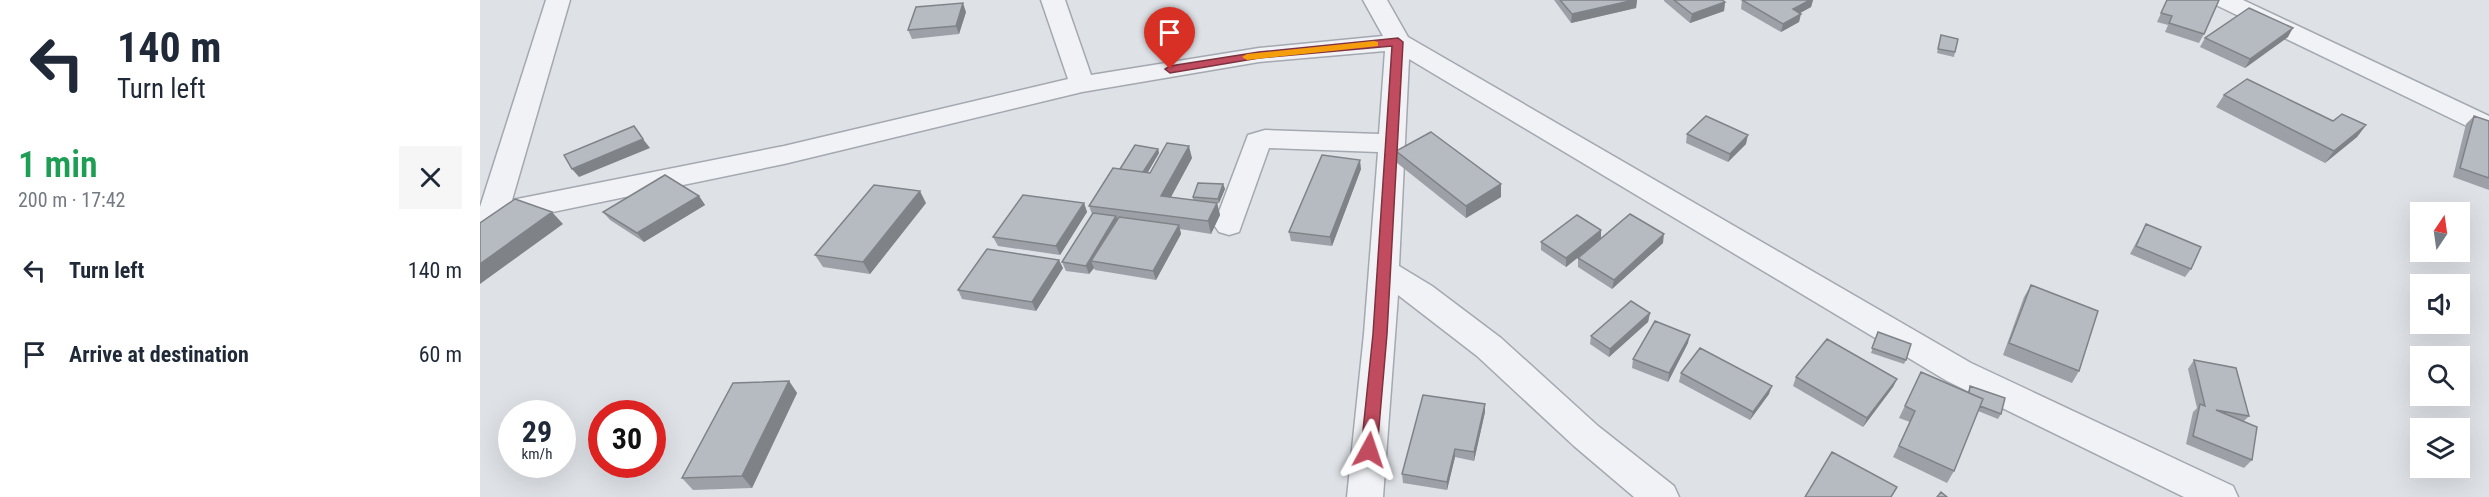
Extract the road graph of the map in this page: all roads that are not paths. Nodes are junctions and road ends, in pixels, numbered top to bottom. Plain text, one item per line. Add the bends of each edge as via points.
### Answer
1 (558, 0) edge
2 (1053, 0) edge
3 (1375, 0) edge
4 (2224, 0) edge
5 (1398, 42) junction
6 (1082, 84) junction
7 (2482, 123) edge
8 (1391, 143) junction
9 (487, 216) edge
10 (1229, 225) dead end
11 (1383, 270) junction
12 (1365, 497) edge
13 (1661, 497) edge
14 (2220, 497) edge

1 - 9 street
2 - 6 street
3 - 5 street
4 - 7 street
5 - 6 street via 1259,55
5 - 8 street
5 - 14 street via 1959,372
6 - 9 street via 784,155
8 - 10 street via 1258,141
8 - 11 street
11 - 12 street
11 - 13 street via 1489,347 1586,436

